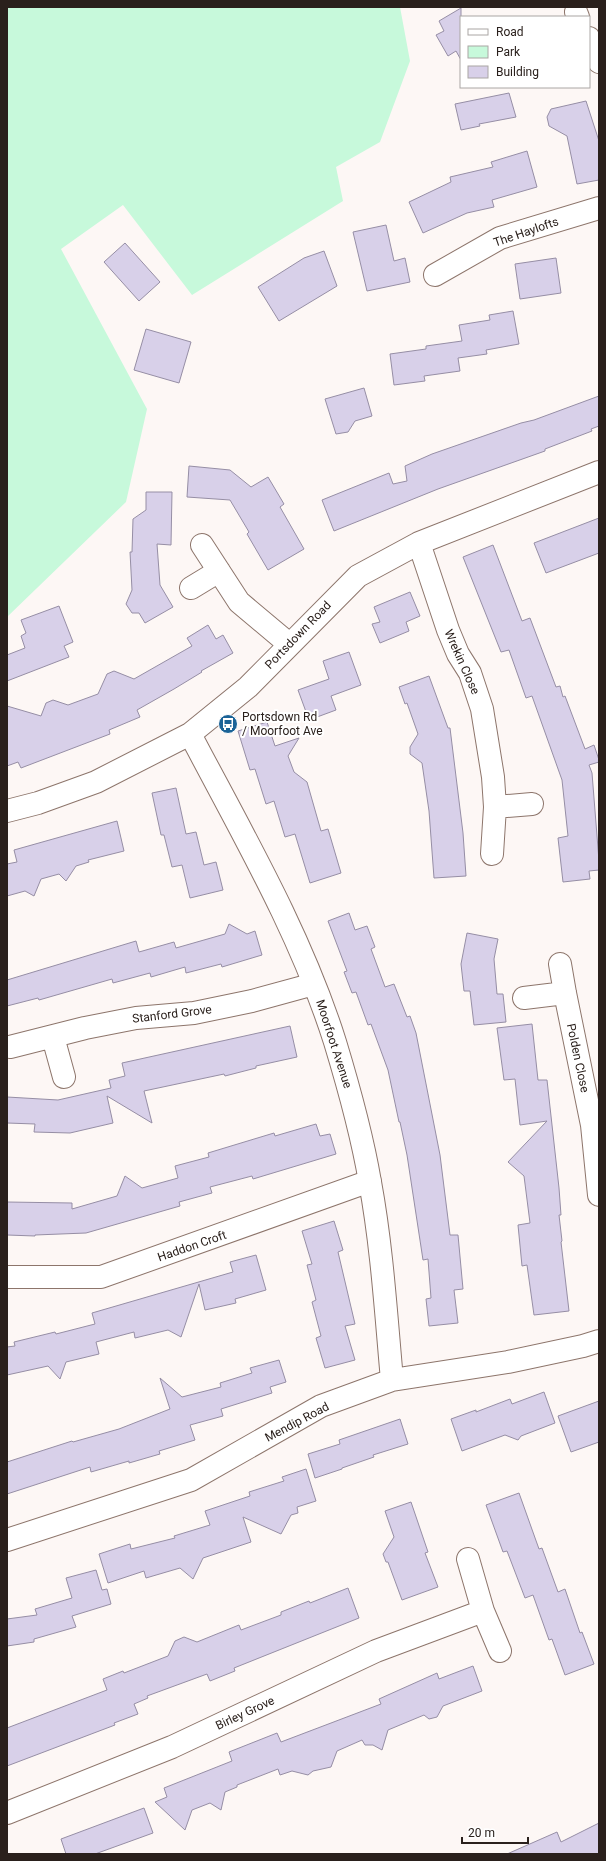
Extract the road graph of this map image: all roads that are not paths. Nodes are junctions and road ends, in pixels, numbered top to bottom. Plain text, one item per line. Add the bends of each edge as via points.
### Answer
1 (599, 208) edge
2 (435, 275) dead end
3 (599, 472) edge
4 (419, 544) junction
5 (202, 545) dead end
6 (219, 571) junction
7 (192, 588) dead end
8 (289, 644) junction
9 (190, 734) junction
10 (532, 804) dead end
11 (495, 807) junction
12 (7, 811) edge
13 (492, 854) dead end
14 (560, 964) dead end
15 (314, 984) junction
16 (565, 993) junction
17 (524, 998) dead end
18 (53, 1037) junction
19 (10, 1047) dead end
20 (64, 1077) dead end
21 (370, 1181) junction
22 (599, 1195) edge
23 (7, 1277) edge
24 (599, 1342) edge
25 (392, 1380) junction
26 (7, 1540) edge
27 (468, 1559) dead end
28 (483, 1611) junction
29 (500, 1651) dead end
30 (7, 1813) edge

1 - 2 street, The Haylofts via 500,238
3 - 4 street, Portsdown Road
4 - 8 street, Portsdown Road via 358,576
4 - 11 street, Wrekin Close via 448,630 458,654 470,673 482,709
5 - 6 street
6 - 7 street
6 - 8 street via 239,602
8 - 9 street, Portsdown Road via 248,687
9 - 12 street, Portsdown Road via 96,782
9 - 15 street, Moorfoot Avenue via 274,894
10 - 11 street
11 - 13 street, Wrekin Close
14 - 16 street, Polden Close
15 - 18 street, Stanford Grove via 194,1013 136,1018
15 - 21 street, Moorfoot Avenue via 335,1041 353,1104
16 - 17 street
16 - 22 street, Polden Close via 592,1125
18 - 19 street, Stanford Grove
18 - 20 street
21 - 23 street, Haddon Croft via 101,1277
21 - 25 street, Moorfoot Avenue via 382,1261
24 - 25 street, Mendip Road via 508,1362
25 - 26 street, Mendip Road via 321,1406 191,1480
27 - 28 street
28 - 29 street
28 - 30 street, Birley Grove via 376,1651 172,1747

